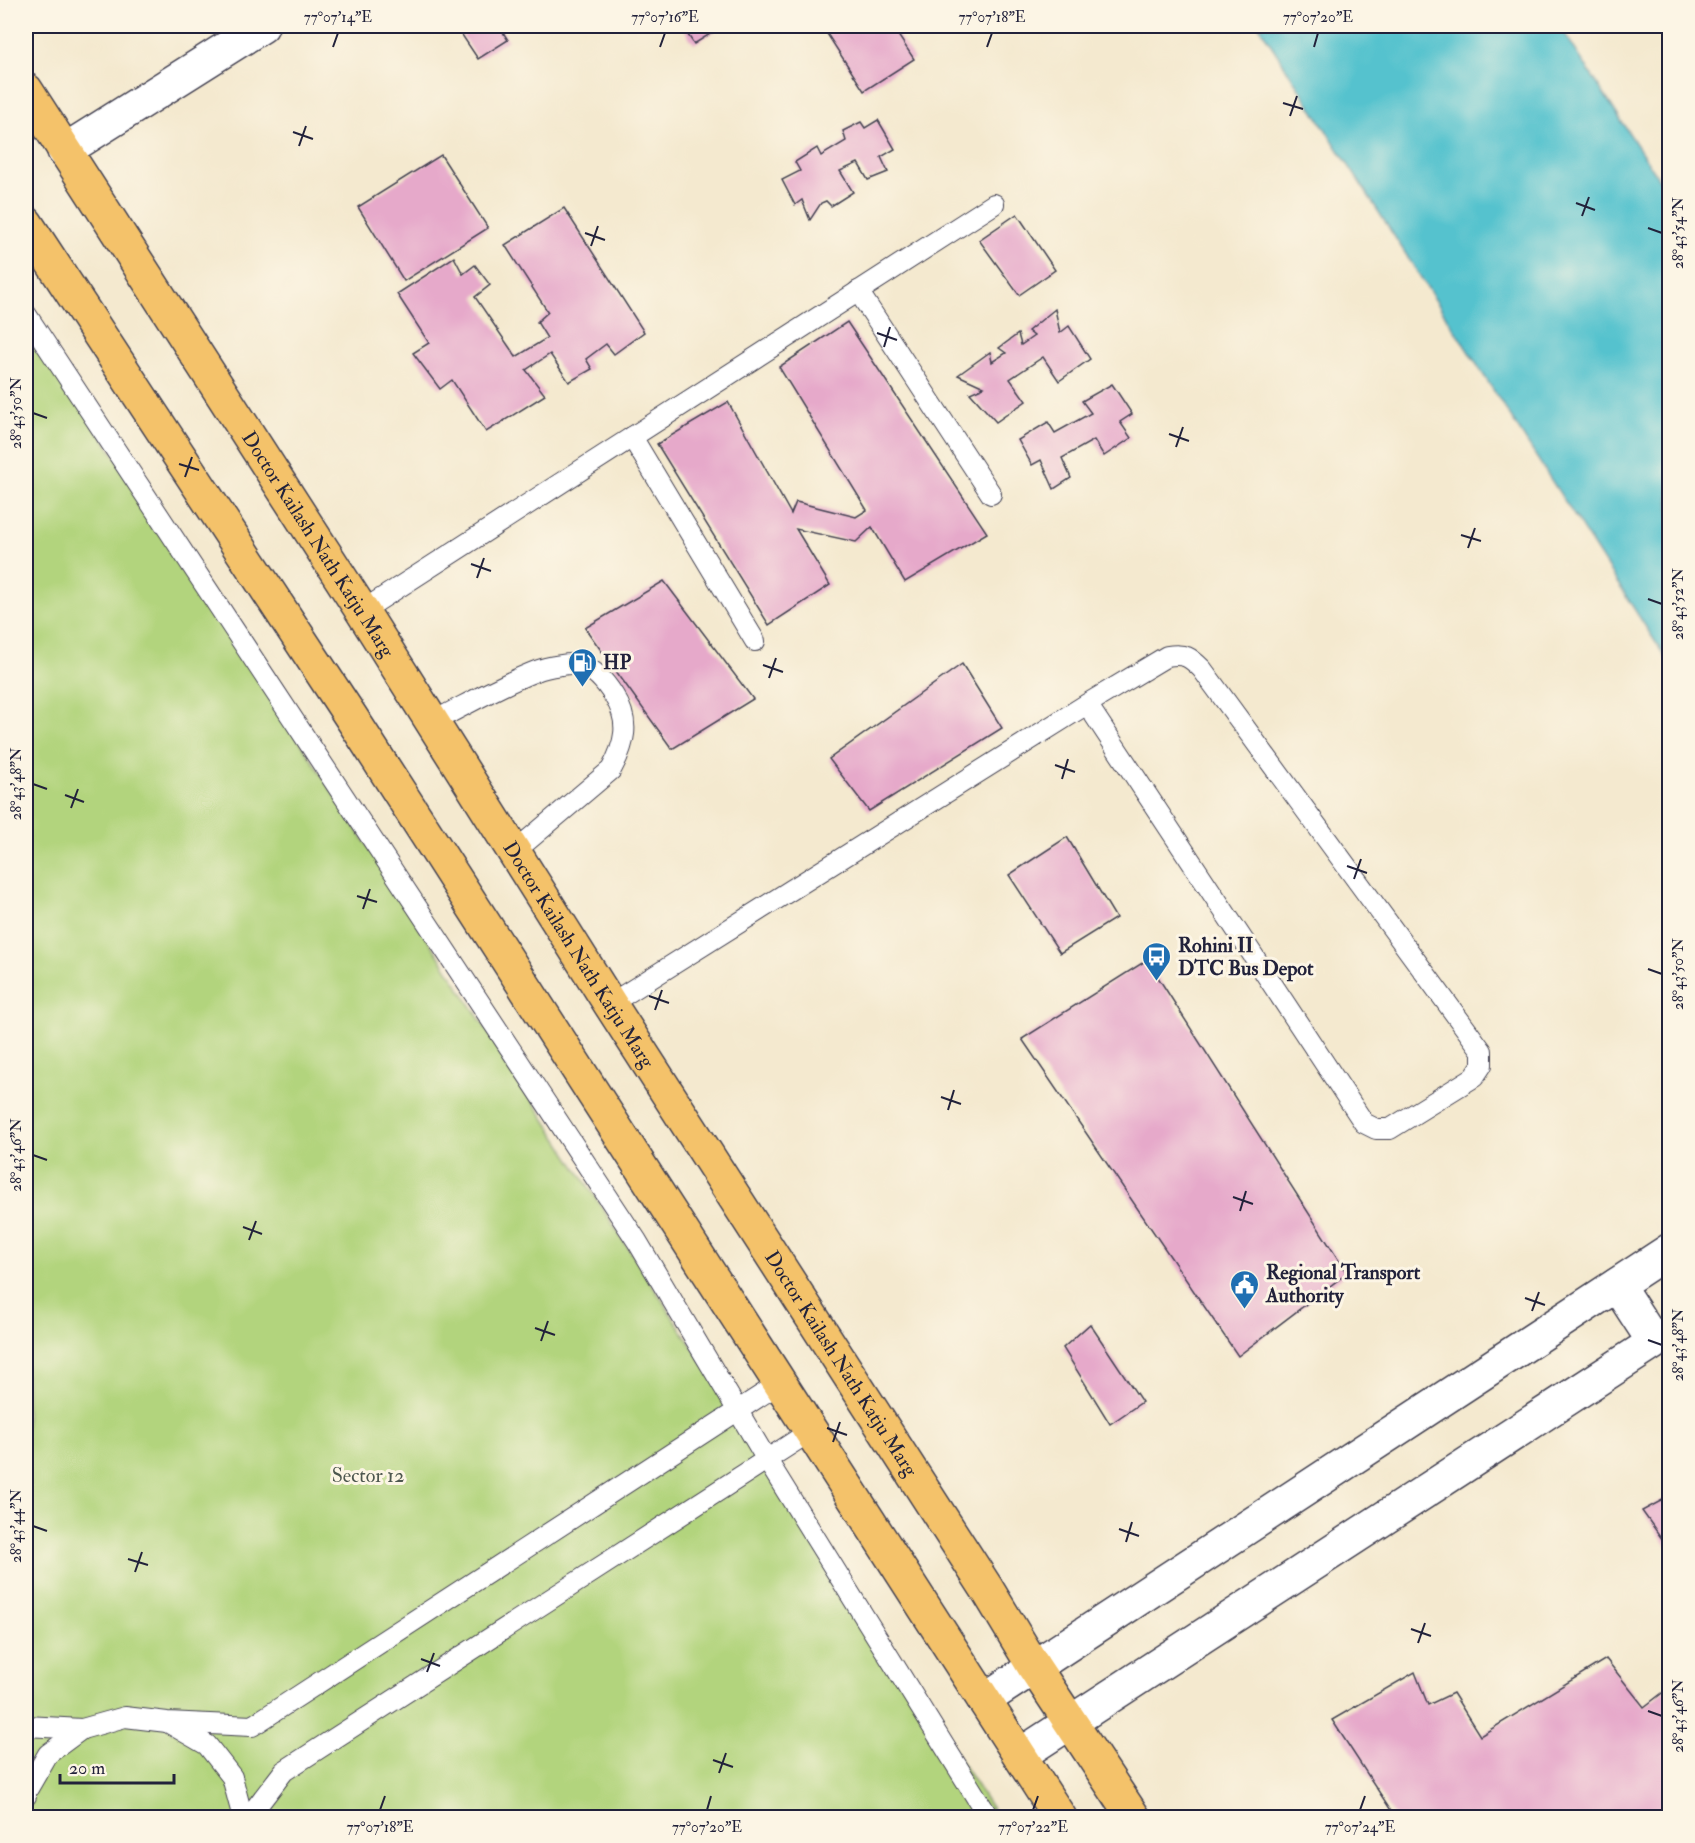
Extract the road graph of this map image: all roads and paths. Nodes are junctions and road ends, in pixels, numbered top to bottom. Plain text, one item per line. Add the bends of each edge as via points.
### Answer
1 (262, 26) edge
2 (26, 90) edge
3 (64, 151) junction
4 (994, 204) dead end
5 (26, 223) edge
6 (858, 291) junction
7 (26, 314) edge
8 (632, 437) junction
9 (991, 494) dead end
10 (362, 611) junction
11 (755, 641) dead end
12 (1087, 704) junction
13 (432, 722) junction
14 (514, 852) junction
15 (610, 1004) junction
16 (1670, 1250) edge
17 (1617, 1285) junction
18 (1662, 1337) edge
19 (780, 1383) junction
20 (738, 1410) junction
21 (811, 1431) junction
22 (767, 1460) junction
23 (1034, 1667) junction
24 (984, 1700) junction
25 (167, 1722) junction
26 (1071, 1722) junction
27 (26, 1726) edge
28 (82, 1728) junction
29 (1020, 1755) junction
30 (26, 1796) edge
31 (243, 1818) edge
32 (248, 1818) edge
33 (989, 1818) edge
34 (1060, 1818) edge
35 (1134, 1818) edge

1 - 3 street
2 - 3 main road, Doctor Kailash Nath Katju Marg
3 - 10 main road, Doctor Kailash Nath Katju Marg
4 - 6 lane
5 - 19 main road via 351,717
6 - 8 lane
6 - 9 lane
7 - 20 lane via 624,1221
8 - 10 lane
8 - 11 lane
10 - 13 main road, Doctor Kailash Nath Katju Marg
12 - 12 lane via 1167,656 1179,654 1192,659 1482,1051 1482,1065 1474,1077 1390,1129 1376,1129 1364,1123
12 - 15 lane
13 - 14 main road, Doctor Kailash Nath Katju Marg
13 - 14 lane via 538,670 579,664 592,670 621,706 626,724 611,770
14 - 15 main road, Doctor Kailash Nath Katju Marg
15 - 23 main road, Doctor Kailash Nath Katju Marg
16 - 17 street
17 - 18 street
17 - 23 street
18 - 26 street
19 - 20 lane
19 - 21 main road
20 - 22 lane
20 - 25 lane via 252,1726
21 - 22 lane
21 - 24 main road
22 - 32 lane via 284,1771
22 - 33 lane
23 - 24 street
23 - 26 main road, Doctor Kailash Nath Katju Marg
24 - 29 main road
25 - 28 lane via 125,1717
25 - 31 lane via 207,1745 232,1777
26 - 29 street
26 - 35 main road, Doctor Kailash Nath Katju Marg
27 - 28 lane
28 - 30 lane via 48,1754
29 - 34 main road

